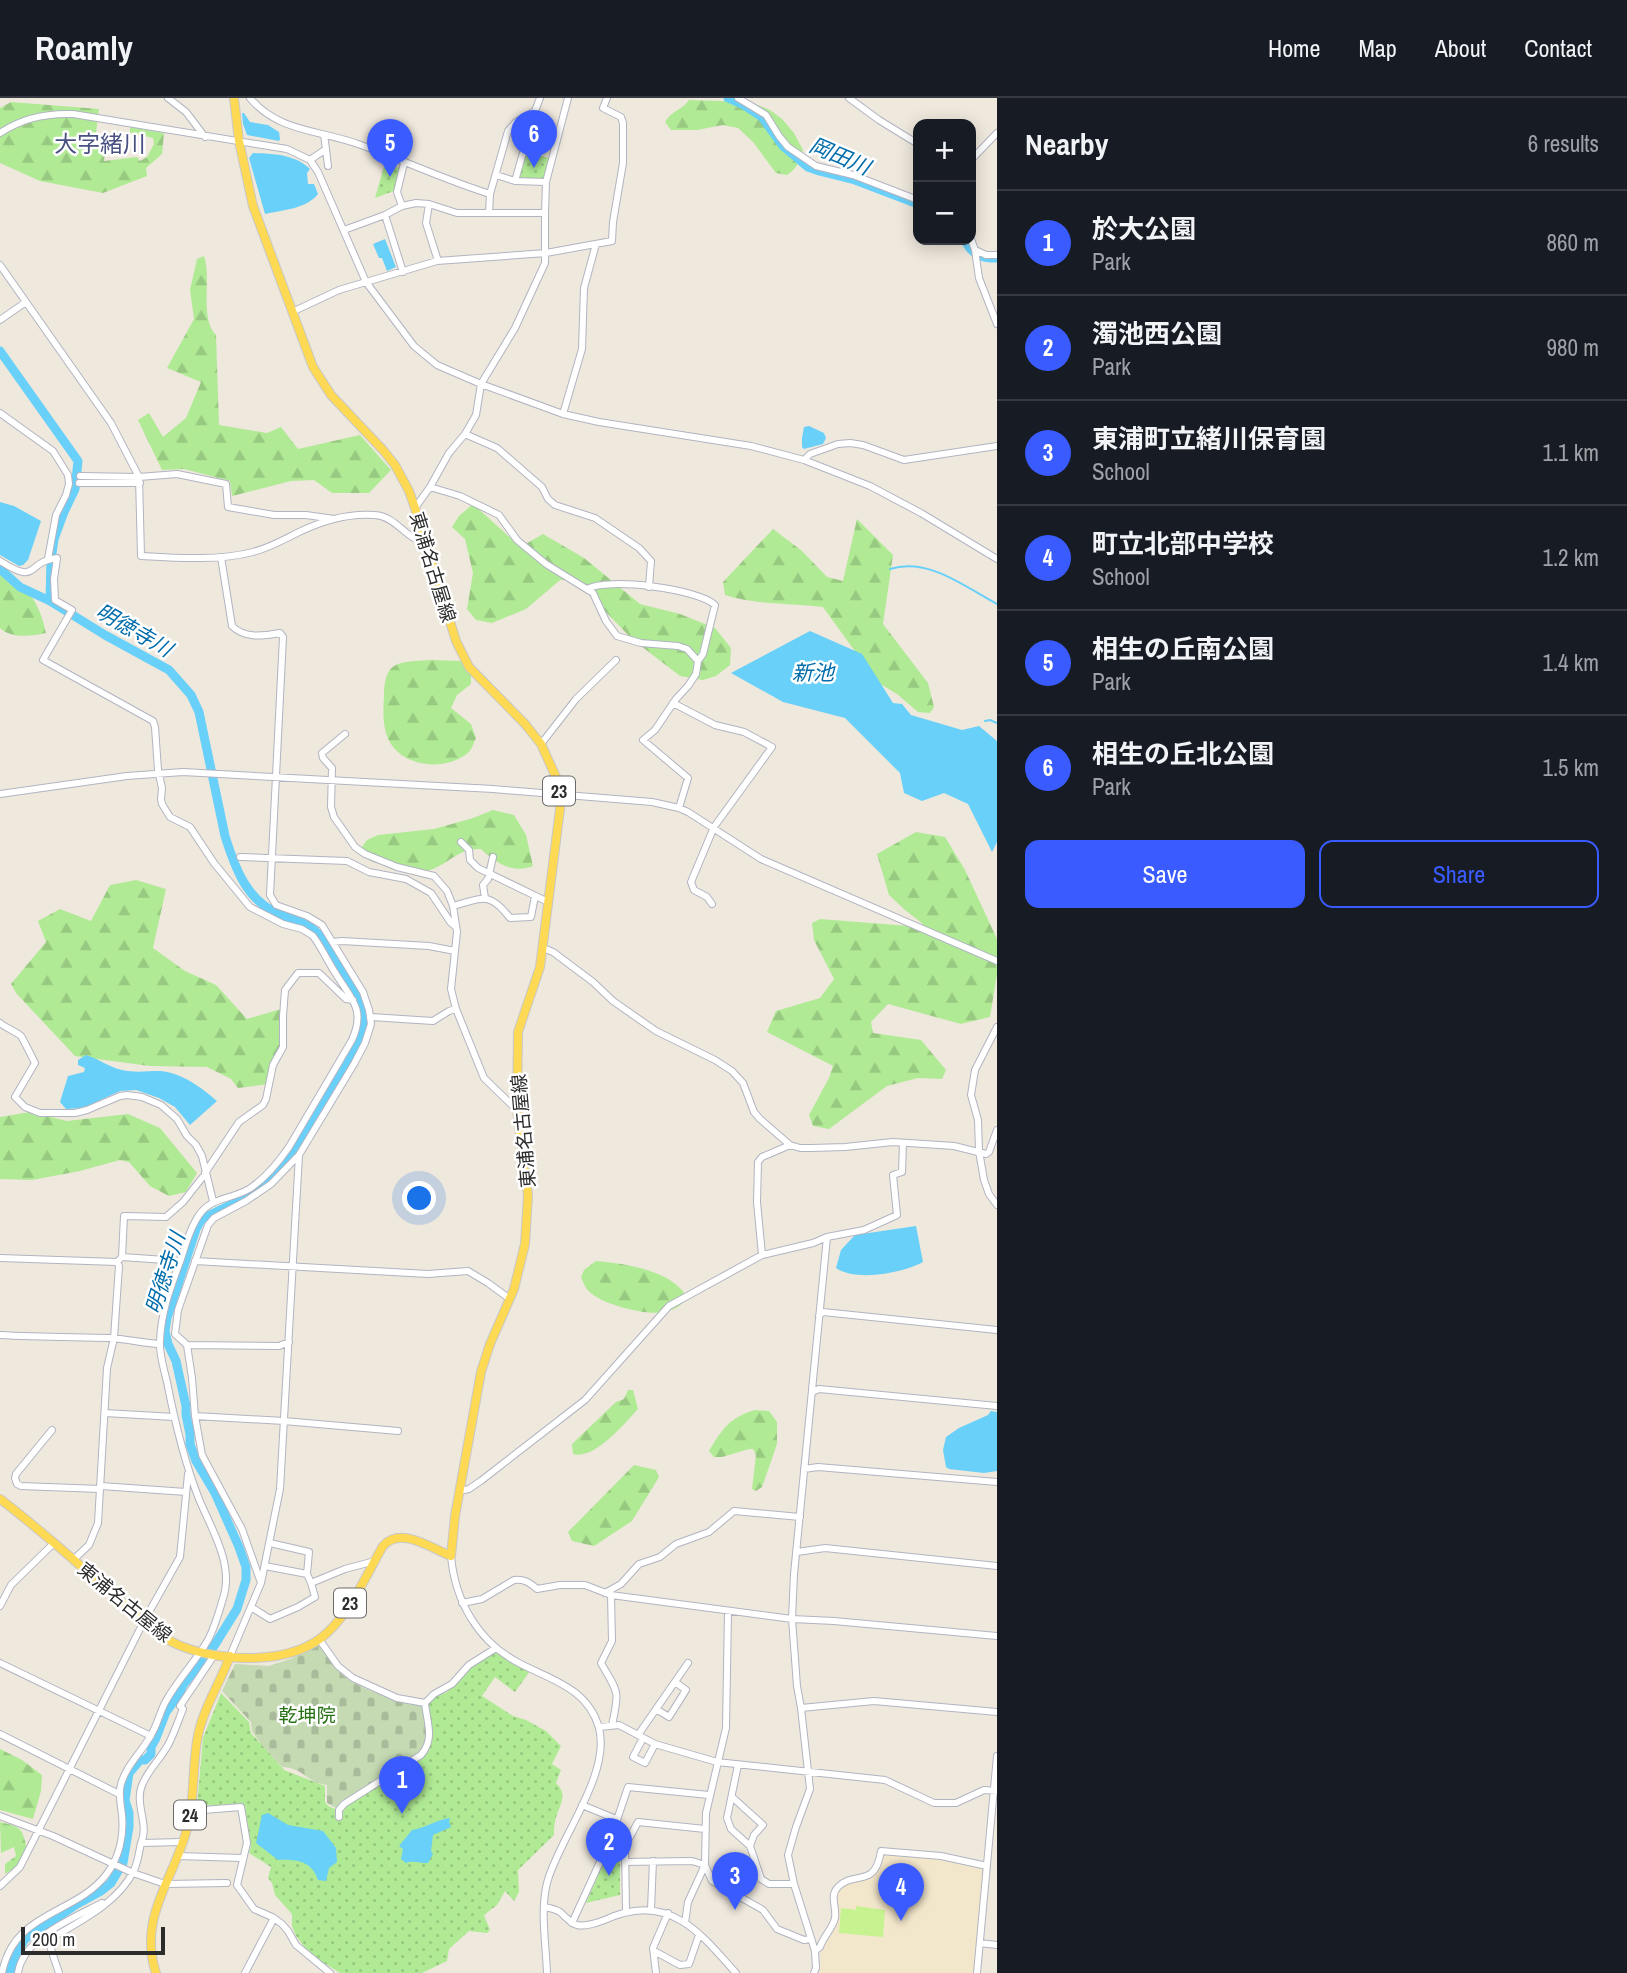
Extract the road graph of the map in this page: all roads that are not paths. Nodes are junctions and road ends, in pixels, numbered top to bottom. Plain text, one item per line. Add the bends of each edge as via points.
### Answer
1 (168, 98) edge
2 (234, 98) edge
3 (250, 98) edge
4 (540, 98) edge
5 (568, 98) edge
6 (607, 98) edge
7 (738, 98) edge
8 (849, 98) edge
9 (535, 111) junction
10 (997, 132) edge
11 (0, 133) edge
12 (324, 135) junction
13 (205, 137) junction
14 (239, 141) junction
15 (913, 141) edge
16 (326, 149) junction
17 (976, 155) edge
18 (310, 160) junction
19 (404, 163) junction
20 (328, 166) dead end
21 (496, 175) junction
22 (515, 181) junction
23 (546, 182) junction
24 (490, 194) junction
25 (913, 198) edge
26 (429, 204) junction
27 (402, 206) junction
28 (489, 213) junction
29 (545, 213) junction
30 (385, 215) junction
31 (344, 230) junction
32 (596, 244) junction
33 (973, 245) edge
34 (546, 253) junction
35 (975, 253) junction
36 (997, 255) edge
37 (438, 261) junction
38 (0, 265) edge
39 (403, 272) junction
40 (366, 282) junction
41 (26, 302) junction
42 (292, 312) junction
43 (0, 320) edge
44 (997, 324) edge
45 (481, 384) junction
46 (0, 413) edge
47 (563, 414) junction
48 (465, 434) junction
49 (997, 446) edge
50 (804, 460) junction
51 (80, 480) dead end
52 (140, 480) junction
53 (430, 486) junction
54 (415, 508) junction
55 (334, 519) junction
56 (426, 542) junction
57 (221, 557) junction
58 (48, 559) junction
59 (997, 559) edge
60 (0, 561) edge
61 (649, 587) junction
62 (587, 589) junction
63 (615, 660) dead end
64 (698, 661) junction
65 (673, 703) junction
66 (345, 734) dead end
67 (541, 744) junction
68 (159, 773) junction
69 (276, 777) junction
70 (331, 781) junction
71 (0, 794) edge
72 (559, 795) junction
73 (679, 808) junction
74 (714, 827) junction
75 (461, 842) dead end
76 (240, 857) dead end
77 (272, 857) junction
78 (493, 857) dead end
79 (488, 875) junction
80 (535, 896) junction
81 (485, 898) junction
82 (548, 902) junction
83 (712, 904) dead end
84 (453, 906) junction
85 (456, 927) junction
86 (333, 942) junction
87 (543, 948) junction
88 (455, 951) junction
89 (997, 961) edge
90 (353, 1000) junction
91 (456, 1009) junction
92 (371, 1017) junction
93 (0, 1023) edge
94 (997, 1027) edge
95 (517, 1110) junction
96 (997, 1130) edge
97 (904, 1143) junction
98 (790, 1144) junction
99 (980, 1154) junction
100 (299, 1155) junction
101 (204, 1175) junction
102 (214, 1202) junction
103 (997, 1205) edge
104 (220, 1214) junction
105 (827, 1237) junction
106 (762, 1255) junction
107 (0, 1258) edge
108 (120, 1259) junction
109 (180, 1261) junction
110 (195, 1261) junction
111 (292, 1266) junction
112 (510, 1299) junction
113 (819, 1316) junction
114 (997, 1329) edge
115 (0, 1335) edge
116 (114, 1338) junction
117 (289, 1342) junction
118 (159, 1344) junction
119 (187, 1345) junction
120 (812, 1392) junction
121 (997, 1406) edge
122 (105, 1413) junction
123 (195, 1416) junction
124 (174, 1417) junction
125 (284, 1421) junction
126 (52, 1430) dead end
127 (398, 1431) dead end
128 (804, 1469) junction
129 (188, 1472) junction
130 (997, 1482) edge
131 (100, 1487) junction
132 (459, 1491) junction
133 (186, 1492) junction
134 (0, 1499) edge
135 (800, 1517) junction
136 (54, 1543) junction
137 (270, 1543) junction
138 (797, 1552) junction
139 (451, 1556) junction
140 (74, 1560) junction
141 (375, 1561) junction
142 (361, 1564) junction
143 (265, 1566) junction
144 (997, 1566) edge
145 (369, 1571) junction
146 (307, 1574) junction
147 (261, 1583) junction
148 (311, 1583) junction
149 (608, 1594) junction
150 (462, 1603) junction
151 (0, 1606) edge
152 (251, 1607) junction
153 (728, 1611) junction
154 (792, 1619) junction
155 (144, 1621) junction
156 (997, 1636) edge
157 (319, 1639) junction
158 (496, 1648) junction
159 (201, 1652) junction
160 (215, 1654) junction
161 (230, 1656) junction
162 (688, 1662) dead end
163 (0, 1663) edge
164 (675, 1682) junction
165 (425, 1703) junction
166 (801, 1708) junction
167 (656, 1709) junction
168 (98, 1710) junction
169 (997, 1712) edge
170 (612, 1725) junction
171 (598, 1727) junction
172 (0, 1734) edge
173 (151, 1736) junction
174 (640, 1737) junction
175 (655, 1744) junction
176 (997, 1756) edge
177 (718, 1762) junction
178 (738, 1765) junction
179 (70, 1769) junction
180 (807, 1771) junction
181 (995, 1790) edge
182 (119, 1794) junction
183 (709, 1795) junction
184 (732, 1797) junction
185 (582, 1805) junction
186 (191, 1811) junction
187 (0, 1816) edge
188 (339, 1817) dead end
189 (616, 1819) junction
190 (705, 1829) junction
191 (37, 1830) junction
192 (182, 1842) junction
193 (141, 1843) junction
194 (750, 1846) junction
195 (177, 1856) junction
196 (243, 1858) junction
197 (653, 1861) junction
198 (625, 1862) junction
199 (113, 1863) junction
200 (705, 1865) junction
201 (987, 1866) junction
202 (133, 1872) junction
203 (227, 1883) dead end
204 (165, 1884) junction
205 (794, 1884) junction
206 (0, 1886) edge
207 (111, 1898) junction
208 (545, 1907) junction
209 (651, 1909) junction
210 (626, 1912) junction
211 (668, 1913) junction
212 (274, 1918) junction
213 (572, 1923) junction
214 (685, 1923) junction
215 (699, 1935) junction
216 (810, 1939) junction
217 (980, 1943) junction
218 (997, 1945) edge
219 (654, 1951) junction
220 (815, 1951) junction
221 (1, 1973) edge
222 (18, 1973) edge
223 (59, 1973) edge
224 (156, 1973) edge
225 (245, 1973) edge
226 (330, 1973) edge
227 (547, 1973) edge
228 (656, 1973) edge
229 (736, 1973) edge
230 (814, 1973) edge
231 (977, 1973) edge

1 - 13 street
2 - 14 main road, 東浦名古屋線 / 23
3 - 12 street via 294,128
4 - 9 street
5 - 23 street
6 - 32 street via 604,110 622,120 622,163 612,241
7 - 25 street via 766,115 788,147 816,166
8 - 15 street
9 - 21 street via 508,131
9 - 22 street
10 - 17 street
11 - 13 street via 25,120 58,114
12 - 16 street
12 - 19 street
13 - 14 street
14 - 18 street via 287,149
14 - 42 main road, 東浦名古屋線 / 23 via 253,206
16 - 18 street
16 - 20 street
18 - 31 street
19 - 24 street
19 - 27 street via 397,192
21 - 22 street
21 - 24 street
22 - 23 street
23 - 29 street
24 - 28 street
26 - 27 street
26 - 28 street via 457,213
26 - 37 street via 426,223
27 - 30 street
28 - 29 street
29 - 34 street
30 - 31 street
30 - 39 street
31 - 40 street
32 - 34 street
32 - 47 street via 583,288 582,349
33 - 35 street
34 - 37 street
34 - 45 street via 515,328
35 - 36 street
35 - 44 street via 979,278
37 - 39 street
38 - 41 street
39 - 40 street
40 - 42 street
40 - 45 street via 414,346 437,365
41 - 43 street
41 - 52 street via 111,424
42 - 54 main road, 東浦名古屋線 / 23 via 323,384 395,465
45 - 47 street
45 - 48 street via 476,415
46 - 58 street via 53,451 68,475
47 - 50 street via 751,446
48 - 53 street
48 - 61 street via 497,448 542,487 555,505 592,516 639,548 651,561
49 - 50 street via 904,460 850,443 810,454
50 - 59 street via 879,491
51 - 52 street
52 - 55 street via 184,474 226,484 230,508
52 - 57 street via 141,556
53 - 54 street
53 - 62 street via 496,513 517,540
54 - 56 main road, 東浦名古屋線 / 23
55 - 56 street via 380,516
55 - 57 street via 257,552
56 - 67 main road, 東浦名古屋線 / 23 via 462,656
57 - 69 street via 232,625 243,634 280,633 283,637
58 - 60 street via 23,573
58 - 68 street via 57,558 55,600 72,610 43,660 153,721
61 - 62 street via 606,583
61 - 64 street via 714,604
62 - 64 street via 617,636 687,649
63 - 67 street
64 - 65 street via 696,674
65 - 73 street via 643,740 688,778
65 - 74 street via 772,747
66 - 70 street via 322,752 332,768
67 - 72 main road, 東浦名古屋線 / 23
68 - 69 street
68 - 71 street
68 - 90 street via 162,804 170,817 190,827 250,907 313,936
69 - 70 street
69 - 77 street
70 - 72 street
70 - 84 street via 334,817 358,850 434,876
72 - 73 street
72 - 82 main road, 東浦名古屋線 / 23
73 - 74 street
74 - 83 street via 691,882
74 - 89 street via 761,859
75 - 79 street via 474,865
76 - 77 street
77 - 85 street via 347,862 369,872 406,879 431,893
77 - 86 street via 274,903 320,923
78 - 79 street
79 - 80 street
79 - 81 street via 483,885
80 - 81 street via 531,917 510,918 500,905
80 - 82 street
81 - 84 street
82 - 87 main road, 東浦名古屋線 / 23
84 - 85 street
85 - 88 street
86 - 88 street
86 - 92 street via 363,992
87 - 95 main road, 東浦名古屋線 / 23 via 519,1028
87 - 98 street via 660,1034 732,1071 743,1083 754,1112
88 - 91 street via 451,989
90 - 101 street via 346,999 319,973 298,973 289,983 283,1002 283,1047 273,1065 266,1099 239,1122
90 - 102 street via 358,1017 355,1033 278,1163 241,1192
91 - 92 street via 433,1021
91 - 95 street via 484,1077
92 - 100 street via 365,1043
93 - 101 street via 22,1038 34,1059 15,1097 25,1107 34,1112 75,1113 120,1096 142,1097 175,1116 202,1156
94 - 99 street via 971,1088
95 - 112 main road, 東浦名古屋線 / 23 via 527,1178 527,1217 523,1256
96 - 99 street via 989,1152
97 - 98 street via 822,1148
97 - 99 street via 954,1146
97 - 105 street via 902,1172 893,1175 897,1215 864,1230
98 - 106 street via 758,1162
99 - 103 street via 986,1187
100 - 104 street via 271,1184
100 - 111 street
101 - 102 street
101 - 108 street via 169,1216 124,1216
102 - 104 street
102 - 109 street via 196,1219
104 - 110 street via 208,1225
105 - 106 street
105 - 113 street
106 - 132 street via 669,1306 584,1400 482,1480
107 - 108 street
108 - 109 street
108 - 116 street
109 - 118 street via 164,1308
110 - 111 street
110 - 119 street via 175,1324 175,1334
111 - 112 street via 428,1274 464,1270
111 - 117 street
112 - 132 main road, 東浦名古屋線 / 23 via 481,1372
113 - 114 street via 823,1312
113 - 120 street
115 - 116 street
116 - 118 street
116 - 122 street
117 - 119 street via 279,1346
117 - 125 street
118 - 124 street
119 - 123 street
120 - 121 street via 819,1389
120 - 128 street
122 - 124 street
122 - 131 street
123 - 125 street
123 - 147 street via 202,1455 242,1529
124 - 129 street
125 - 127 street
125 - 137 street via 280,1489
126 - 131 street via 16,1474 16,1481 21,1486
128 - 130 street via 818,1466
128 - 135 street
129 - 133 street
129 - 159 street via 223,1560 226,1580
131 - 133 street
131 - 140 street via 94,1535
132 - 139 main road, 東浦名古屋線 / 23
133 - 155 street via 180,1557
134 - 136 main road, 東浦名古屋線 / 23
135 - 138 street
135 - 149 street via 734,1511 709,1532 639,1564
136 - 140 main road, 東浦名古屋線 / 23
136 - 151 street via 11,1585
137 - 143 street
137 - 146 street via 309,1552
138 - 144 street via 825,1549
138 - 154 street
139 - 141 main road, 東浦名古屋線 / 23 via 397,1537 386,1542
139 - 150 street
140 - 155 main road, 東浦名古屋線 / 23
141 - 142 street
141 - 145 main road, 東浦名古屋線 / 23
142 - 145 street
142 - 148 street
143 - 146 street
143 - 147 street
145 - 157 main road, 東浦名古屋線 / 23 via 342,1615
146 - 148 street
147 - 152 street
148 - 152 street via 315,1597 281,1615 270,1619
149 - 150 street via 585,1585 537,1588 520,1579
149 - 153 street
149 - 170 street via 612,1641 601,1663 617,1691
150 - 158 street
152 - 161 street
153 - 154 street
153 - 177 street via 726,1728
154 - 156 street
154 - 166 street
155 - 159 main road, 東浦名古屋線 / 23 via 174,1643
155 - 168 street
157 - 161 main road, 東浦名古屋線 / 23 via 279,1657
157 - 165 street via 353,1678 397,1698
158 - 165 street
158 - 171 street via 571,1688 589,1706
159 - 160 main road, 東浦名古屋線 / 23
159 - 173 street via 165,1702
160 - 161 main road, 東浦名古屋線 / 23
160 - 193 street via 180,1706 183,1709 168,1746 142,1783 140,1813 145,1829
161 - 186 main road, 24 via 198,1735
162 - 164 street
163 - 168 street
164 - 167 street
164 - 167 street via 686,1690 668,1717
165 - 188 street via 427,1748 344,1804
166 - 169 street via 874,1701
166 - 180 street
167 - 174 street
168 - 173 street
168 - 179 street
170 - 171 street
170 - 174 street
171 - 185 street via 599,1755
172 - 179 street
173 - 182 street via 129,1764
174 - 175 street
174 - 175 street via 633,1757 645,1763
175 - 177 street
176 - 181 street
177 - 178 street
177 - 183 street
178 - 180 street
178 - 184 street
179 - 182 street
179 - 191 street
180 - 181 street via 885,1780 934,1803 956,1803
180 - 205 street via 810,1789 788,1855
181 - 201 street
182 - 199 street via 123,1831
183 - 189 street via 628,1787
183 - 190 street
184 - 194 street via 727,1818 731,1829
184 - 194 street via 763,1825
185 - 189 street
185 - 208 street via 550,1874
186 - 192 main road, 24
186 - 196 street via 240,1807 247,1843
187 - 191 street
189 - 213 street
190 - 198 street via 638,1822 625,1846
190 - 200 street
191 - 199 street
191 - 206 street via 20,1867
192 - 193 street
192 - 195 main road, 24
193 - 202 street
194 - 205 street via 761,1879 769,1884
195 - 196 street
195 - 204 main road, 24
196 - 212 street via 237,1885 254,1909
197 - 198 street
197 - 200 street
197 - 209 street
198 - 210 street
199 - 202 street
199 - 221 street via 90,1890 20,1935
200 - 214 street via 688,1902
200 - 216 street via 712,1881 763,1910 777,1929
201 - 217 street
201 - 220 street via 941,1856 881,1852 871,1874 837,1888 835,1917
202 - 204 street
202 - 207 street
203 - 204 street
204 - 224 main road, 24 via 152,1920 150,1948
205 - 216 street
207 - 222 street via 34,1943
207 - 223 street via 48,1940
208 - 213 street via 557,1910
208 - 227 street
209 - 210 street
209 - 211 street
210 - 213 street via 584,1925
211 - 214 street
211 - 219 street
212 - 225 street
212 - 226 street via 296,1945
214 - 215 street
215 - 219 street via 689,1965
215 - 229 street
216 - 220 street
217 - 218 street
217 - 231 street
219 - 228 street
220 - 230 street

